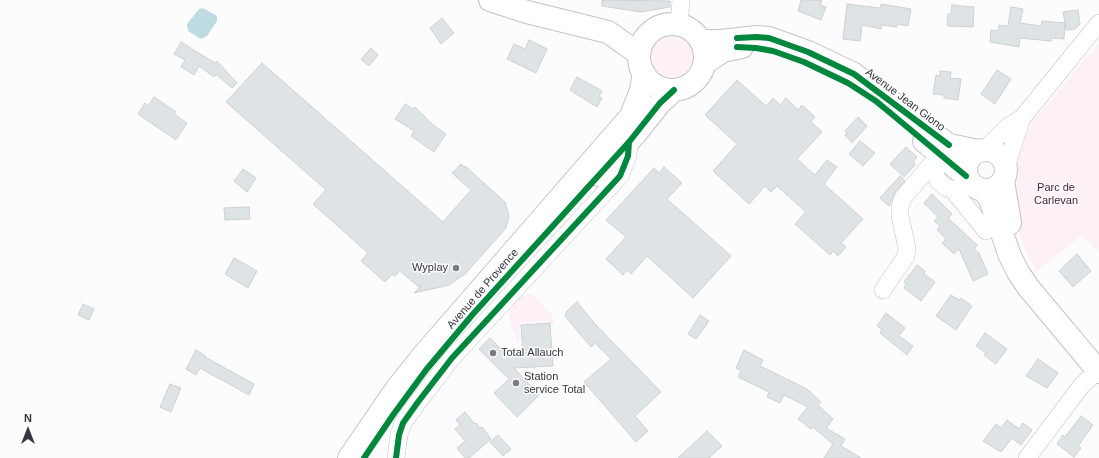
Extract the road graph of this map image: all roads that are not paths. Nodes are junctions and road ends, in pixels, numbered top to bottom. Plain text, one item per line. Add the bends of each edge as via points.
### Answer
1 (490, 0) edge
2 (523, 0) edge
3 (681, 0) edge
4 (1099, 23) edge
5 (679, 24) junction
6 (651, 32) junction
7 (701, 41) junction
8 (642, 63) junction
9 (705, 64) junction
10 (674, 90) junction
11 (1022, 118) junction
12 (629, 142) junction
13 (982, 150) junction
14 (936, 159) junction
15 (1004, 174) junction
16 (966, 176) junction
17 (983, 190) junction
18 (986, 231) dead end
19 (883, 290) dead end
20 (1099, 367) edge
21 (349, 458) edge
22 (364, 458) edge
23 (396, 458) edge
24 (1027, 458) edge

1 - 8 main road via 608,32
2 - 6 main road via 633,30
3 - 5 street
4 - 11 street
5 - 6 main road via 669,24
5 - 7 main road via 688,28
6 - 8 main road via 645,38
7 - 9 main road
7 - 13 main road, Avenue Jean Giono via 769,38 808,52 854,74 949,144
8 - 10 main road via 657,86
8 - 21 main road, Avenue de Provence via 641,90 630,116 426,352 397,388
9 - 10 main road via 694,82
9 - 14 main road, Avenue Jean Giono via 723,51 737,47 773,51 804,62 848,83 876,101
10 - 12 main road, Avenue de Provence via 660,103
11 - 13 street
11 - 15 street
12 - 22 main road, Avenue de Provence via 473,314 407,395
12 - 23 street, Avenue de Provence via 628,156 620,176 452,358 403,423
13 - 15 main road via 996,152 1001,156
13 - 16 main road via 969,158
14 - 16 main road, Avenue Jean Giono
14 - 18 street via 938,181 952,189
14 - 19 street via 903,198 900,216 907,248 906,256
15 - 17 main road via 994,188
15 - 20 main road via 1010,224 1018,249
16 - 17 main road via 973,185
17 - 20 main road via 990,199 1018,272 1028,287
20 - 24 street via 1082,385

